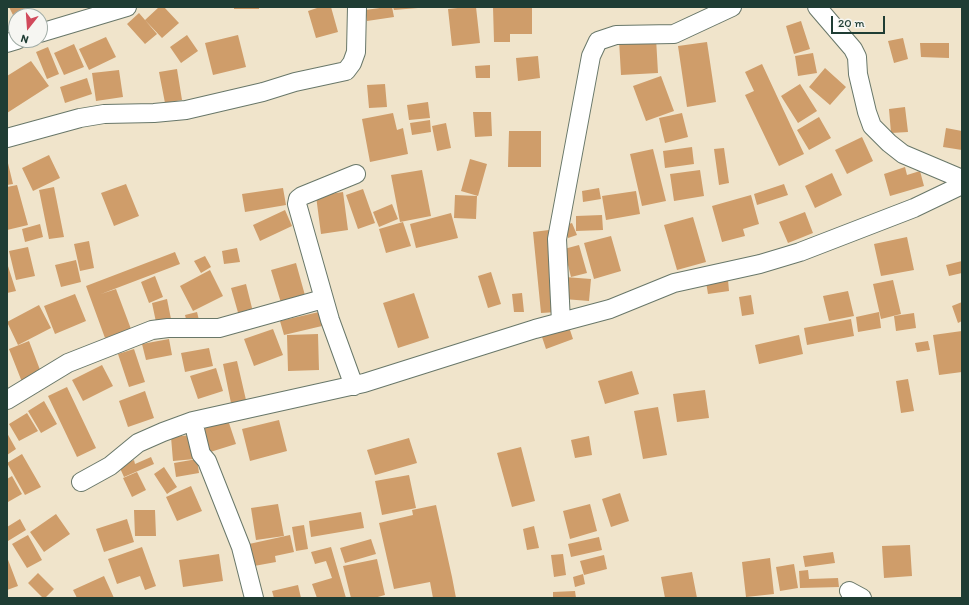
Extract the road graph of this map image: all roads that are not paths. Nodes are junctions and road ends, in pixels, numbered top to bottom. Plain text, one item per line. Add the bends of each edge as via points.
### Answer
1 (127, 7) edge
2 (357, 7) edge
3 (732, 7) edge
4 (816, 7) edge
5 (48, 31) edge
6 (7, 138) edge
7 (356, 174) dead end
8 (962, 179) edge
9 (962, 185) edge
10 (324, 299) junction
11 (561, 322) junction
12 (354, 386) junction
13 (7, 400) edge
14 (193, 421) junction
15 (81, 482) dead end
16 (254, 598) edge

1 - 5 street
2 - 6 street via 356,52 346,71 186,110 98,115
3 - 11 street via 674,34 616,35 598,41 591,56 557,239
4 - 8 street via 857,57 858,74 872,126 904,154
7 - 10 street via 298,199 297,204
9 - 11 street via 914,208 800,252 760,264 674,283 610,309
10 - 12 street
10 - 13 street via 219,328 152,330 68,363
11 - 12 street
12 - 14 street
14 - 15 street via 138,443 110,466
14 - 16 street via 201,454 207,461 241,547

